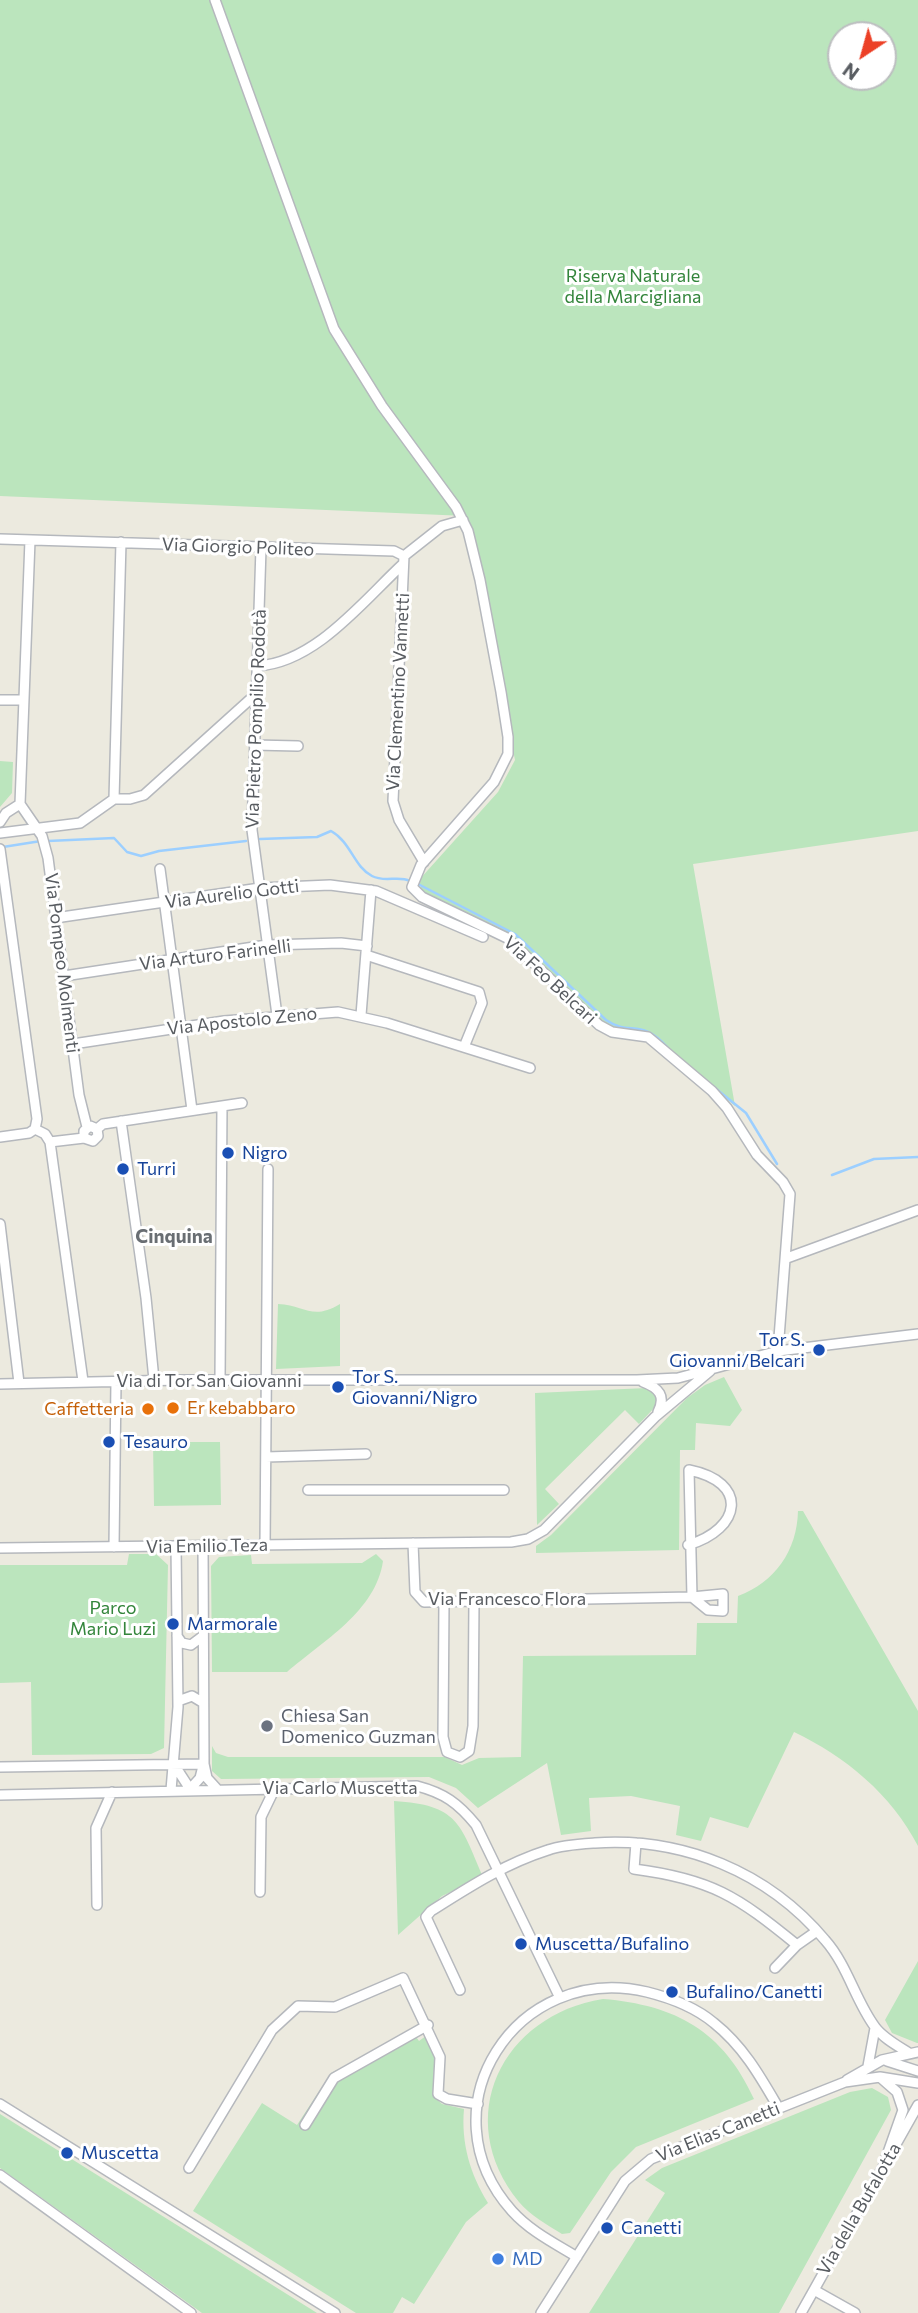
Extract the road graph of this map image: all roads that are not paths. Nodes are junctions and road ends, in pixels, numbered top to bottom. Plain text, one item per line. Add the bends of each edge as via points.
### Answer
1 (215, 0) edge
2 (463, 520) junction
3 (0, 539) edge
4 (30, 540) junction
5 (121, 542) junction
6 (261, 548) junction
7 (403, 560) junction
8 (257, 666) junction
9 (256, 694) junction
10 (0, 700) edge
11 (24, 700) junction
12 (254, 745) junction
13 (298, 746) dead end
14 (114, 799) junction
15 (20, 804) junction
16 (0, 822) edge
17 (37, 829) junction
18 (0, 833) edge
19 (0, 849) edge
20 (1, 857) edge
21 (424, 862) junction
22 (160, 869) dead end
23 (260, 888) junction
24 (371, 890) junction
25 (425, 898) junction
26 (164, 902) junction
27 (421, 908) junction
28 (55, 918) junction
29 (483, 937) dead end
30 (267, 946) junction
31 (366, 951) junction
32 (172, 960) junction
33 (64, 976) junction
34 (277, 1015) junction
35 (360, 1015) junction
36 (181, 1027) junction
37 (72, 1044) junction
38 (464, 1047) junction
39 (530, 1069) dead end
40 (242, 1103) dead end
41 (222, 1106) junction
42 (192, 1110) junction
43 (121, 1121) junction
44 (92, 1128) junction
45 (35, 1129) junction
46 (0, 1137) edge
47 (50, 1142) junction
48 (268, 1170) dead end
49 (918, 1210) edge
50 (0, 1224) edge
51 (787, 1258) junction
52 (918, 1334) edge
53 (778, 1352) junction
54 (714, 1368) junction
55 (154, 1380) junction
56 (220, 1380) junction
57 (267, 1380) junction
58 (638, 1380) junction
59 (83, 1381) junction
60 (116, 1381) junction
61 (19, 1383) junction
62 (0, 1384) edge
63 (655, 1417) junction
64 (366, 1454) dead end
65 (266, 1457) junction
66 (308, 1490) dead end
67 (504, 1490) dead end
68 (413, 1543) junction
69 (265, 1545) junction
70 (688, 1545) junction
71 (176, 1546) junction
72 (203, 1546) junction
73 (114, 1547) junction
74 (0, 1548) edge
75 (444, 1601) junction
76 (474, 1601) junction
77 (177, 1636) junction
78 (203, 1636) junction
79 (178, 1701) junction
80 (202, 1702) junction
81 (175, 1764) junction
82 (204, 1764) junction
83 (0, 1767) edge
84 (275, 1788) junction
85 (190, 1789) junction
86 (217, 1789) junction
87 (172, 1790) junction
88 (112, 1792) junction
89 (0, 1795) edge
90 (636, 1843) junction
91 (497, 1869) junction
92 (260, 1892) dead end
93 (97, 1905) dead end
94 (817, 1931) junction
95 (797, 1945) junction
96 (775, 1968) dead end
97 (460, 1990) dead end
98 (559, 1996) junction
99 (428, 2025) junction
100 (875, 2028) junction
101 (913, 2052) edge
102 (883, 2060) junction
103 (868, 2066) junction
104 (918, 2071) edge
105 (880, 2077) junction
106 (845, 2082) junction
107 (918, 2083) edge
108 (0, 2104) edge
109 (478, 2104) junction
110 (918, 2105) edge
111 (778, 2107) junction
112 (305, 2125) dead end
113 (884, 2166) junction
114 (189, 2168) dead end
115 (0, 2175) edge
116 (577, 2257) junction
117 (814, 2290) junction
118 (191, 2313) edge
119 (335, 2313) edge
120 (541, 2313) edge
121 (801, 2313) edge
122 (855, 2313) edge

1 - 2 street via 334,330
2 - 7 street via 446,524
2 - 21 street via 480,580 509,747 494,782
3 - 4 street, Via Giorgio Politeo
4 - 5 street, Via Giorgio Politeo
4 - 11 street
5 - 6 street, Via Giorgio Politeo
5 - 14 street
6 - 7 street, Via Giorgio Politeo via 394,551
6 - 8 street, Via Pietro Pompilio Rodotà
7 - 8 street via 328,633 287,660
7 - 21 street, Via Clementino Vannetti via 393,801
8 - 9 street, Via Pietro Pompilio Rodotà
9 - 12 street, Via Pietro Pompilio Rodotà
9 - 14 street via 144,794
10 - 11 street
11 - 15 street
12 - 13 street
12 - 23 street, Via Pietro Pompilio Rodotà via 252,830
14 - 17 street via 80,823
15 - 16 street
15 - 17 street, Via Pompeo Molmenti
17 - 18 street
17 - 28 street, Via Pompeo Molmenti via 47,851
19 - 20 street
20 - 45 street
21 - 25 street via 412,884
22 - 26 street
23 - 24 street, Via Aurelio Gotti via 316,884
23 - 26 street, Via Aurelio Gotti
23 - 30 street, Via Pietro Pompilio Rodotà
24 - 27 street, Via Aurelio Gotti
24 - 31 street
25 - 27 street
25 - 51 street, Via Feo Belcari via 507,938 599,1025 612,1032 648,1037 717,1096 757,1155 788,1190
26 - 28 street, Via Aurelio Gotti
26 - 32 street
27 - 29 street, Via Aurelio Gotti
28 - 33 street, Via Pompeo Molmenti
30 - 31 street, Via Arturo Farinelli via 341,943
30 - 32 street, Via Arturo Farinelli
30 - 34 street, Via Pietro Pompilio Rodotà
31 - 35 street
31 - 38 street, Via Arturo Farinelli via 479,992 482,1003
32 - 33 street, Via Arturo Farinelli
32 - 36 street
33 - 37 street, Via Pompeo Molmenti
34 - 35 street, Via Apostolo Zeno
34 - 36 street, Via Apostolo Zeno
35 - 38 street, Via Apostolo Zeno
36 - 37 street, Via Apostolo Zeno
36 - 42 street
37 - 44 street, Via Pompeo Molmenti via 82,1116
38 - 39 street, Via Apostolo Zeno
40 - 41 street
41 - 42 street
41 - 56 street
42 - 43 street
43 - 44 street
43 - 55 street
44 - 47 street via 96,1140 91,1142 85,1138
45 - 46 street
45 - 47 street
47 - 59 street
48 - 57 street
49 - 51 street
50 - 61 street
51 - 53 street, Via Feo Belcari
52 - 53 street, Via di Tor San Giovanni
53 - 54 street, Via di Tor San Giovanni
54 - 58 street, Via di Tor San Giovanni via 678,1378
54 - 63 street
55 - 56 street, Via di Tor San Giovanni
55 - 60 street, Via di Tor San Giovanni
56 - 57 street, Via di Tor San Giovanni
57 - 58 street, Via di Tor San Giovanni
57 - 65 street
58 - 63 street via 661,1393
59 - 60 street, Via di Tor San Giovanni
59 - 61 street, Via di Tor San Giovanni
60 - 73 street
61 - 62 street, Via di Tor San Giovanni
63 - 68 street via 544,1530 528,1539
64 - 65 street
65 - 69 street
66 - 67 street
68 - 69 street, Via Emilio Teza
68 - 75 street, Via Francesco Flora via 415,1592 419,1599
69 - 72 street, Via Emilio Teza
70 - 70 street via 709,1539 729,1520 731,1505 721,1481 689,1470
70 - 76 street, Via Francesco Flora via 692,1597
71 - 72 street, Via Emilio Teza
71 - 73 street, Via Emilio Teza
71 - 77 street
72 - 78 street
73 - 74 street, Via Emilio Teza
75 - 76 street, Via Francesco Flora
75 - 76 street via 443,1737 447,1752 460,1757 470,1751 473,1726
77 - 78 street via 191,1645
77 - 79 street
78 - 80 street
79 - 80 street via 192,1696
79 - 81 street
80 - 82 street
81 - 82 street
81 - 83 street
81 - 85 street
81 - 87 street
82 - 85 street
82 - 86 street via 207,1778
84 - 86 street, Via Carlo Muscetta
84 - 91 street, Via Carlo Muscetta via 417,1786 435,1791 460,1806 476,1825
84 - 92 street via 261,1817
85 - 86 street, Via Carlo Muscetta
85 - 87 street, Via Carlo Muscetta
87 - 88 street, Via Carlo Muscetta
88 - 89 street, Via Carlo Muscetta
88 - 93 street via 96,1828
90 - 91 street via 551,1849
90 - 94 street via 721,1862 774,1893
90 - 95 street via 634,1869 681,1875 709,1885 749,1905
91 - 97 street via 426,1917
91 - 98 street, Via Carlo Muscetta
94 - 95 street
94 - 100 street via 846,1968
95 - 96 street
98 - 109 street via 527,2016 501,2044 488,2068
98 - 111 street via 618,1986 695,2010 739,2047
99 - 109 street via 440,2057 438,2094
99 - 112 street via 334,2078
99 - 114 street via 403,1978 335,2007 298,2006 272,2030
100 - 101 street
100 - 103 street
101 - 102 street
102 - 103 street
102 - 104 street
103 - 106 street
105 - 106 street
105 - 107 street
105 - 113 street via 897,2092 903,2110
106 - 111 street, Via Elias Canetti
108 - 119 street
109 - 116 street via 481,2150 500,2194 526,2224
110 - 113 street, Via della Bufalotta
111 - 116 street, Via Elias Canetti via 644,2163 625,2181
113 - 117 street, Via della Bufalotta
115 - 118 street
116 - 120 street, Via Elias Canetti
117 - 121 street, Via della Bufalotta
117 - 122 street

